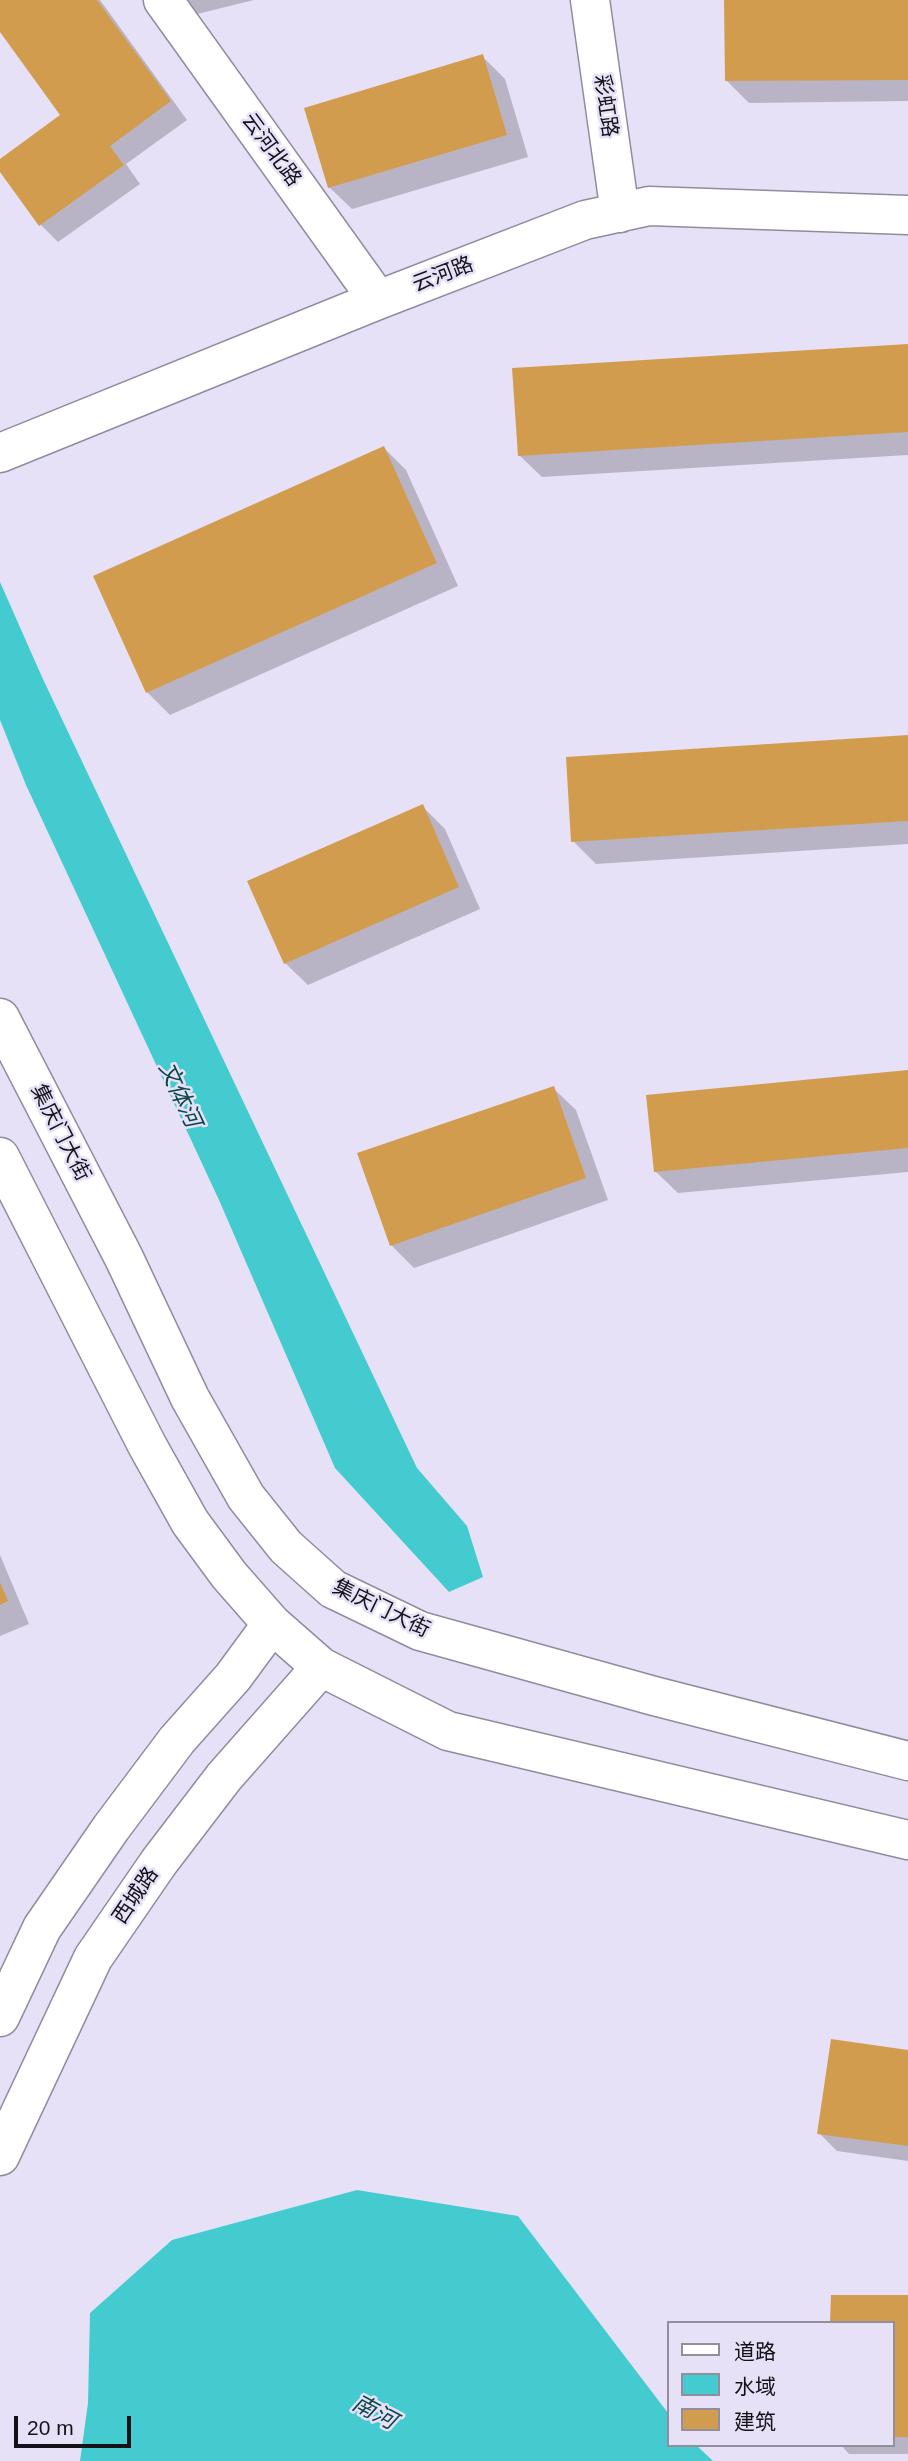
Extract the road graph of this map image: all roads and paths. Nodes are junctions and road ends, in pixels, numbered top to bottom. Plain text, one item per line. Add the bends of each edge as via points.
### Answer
1 (163, 0) edge
2 (590, 0) edge
3 (620, 213) junction
4 (908, 215) edge
5 (378, 300) junction
6 (0, 453) edge
7 (0, 1017) edge
8 (0, 1157) edge
9 (272, 1624) junction
10 (321, 1667) junction
11 (908, 1760) edge
12 (908, 1840) edge
13 (0, 2017) edge
14 (0, 2157) edge

1 - 5 main road, 云河北路
2 - 3 main road, 彩虹路
3 - 4 main road, 云河路 via 649,206
3 - 5 main road, 云河路 via 585,220
5 - 6 main road, 云河路
7 - 11 main road, 集庆门大街 via 190,1398 246,1497 286,1547 333,1589 420,1631
8 - 9 main road via 190,1522
9 - 10 main road
9 - 13 main road via 177,1740 41,1928
10 - 12 main road via 448,1731
10 - 14 main road, 西城路 via 223,1777 93,1958

